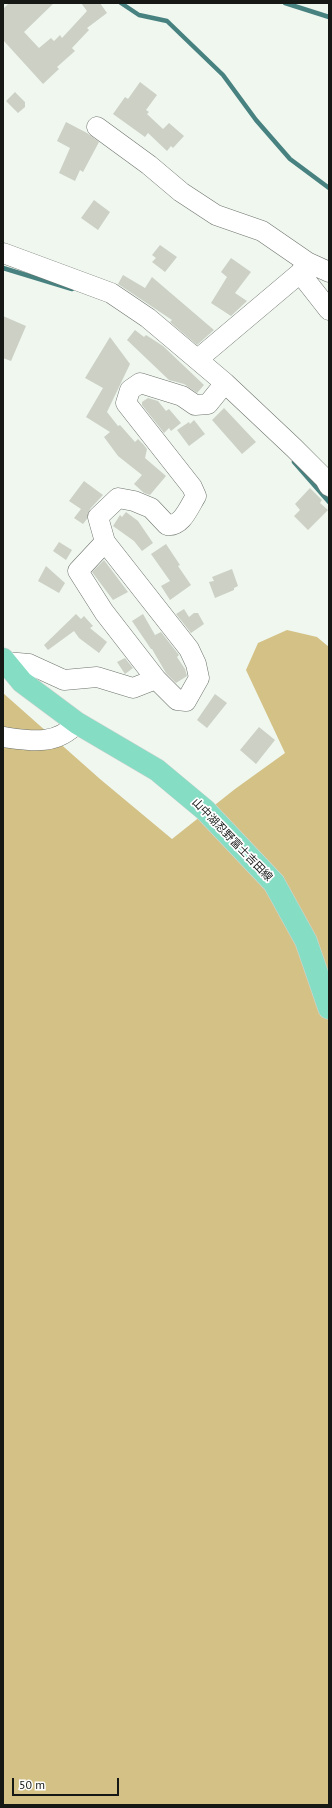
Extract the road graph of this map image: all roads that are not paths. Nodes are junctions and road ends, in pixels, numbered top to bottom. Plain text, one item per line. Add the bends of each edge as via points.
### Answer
1 (97, 127) dead end
2 (3, 253) edge
3 (303, 268) junction
4 (329, 272) edge
5 (329, 310) edge
6 (198, 359) junction
7 (225, 383) junction
8 (329, 486) edge
9 (105, 542) junction
10 (4, 660) edge
11 (156, 679) junction
12 (77, 723) junction
13 (3, 737) edge
14 (329, 1008) edge

1 - 3 street via 150,165 181,192 216,215 262,231
2 - 6 street via 111,293 148,318
3 - 4 street
3 - 5 street
3 - 6 street
6 - 7 street
7 - 8 street via 320,474
7 - 9 street via 208,404 195,405 182,396 140,383 130,390 126,403 192,487 196,496 179,523 173,526 167,525 151,508 118,498 98,517
9 - 11 street via 78,571 104,612
9 - 11 street via 189,649 199,678 186,701 176,700
10 - 11 street via 29,664 64,680 97,677 133,688
10 - 12 main road, 山中湖忍野富士吉田線 via 22,682
12 - 13 street via 68,734 49,739 32,741
12 - 14 main road, 山中湖忍野富士吉田線 via 157,770 205,810 274,883 306,940

